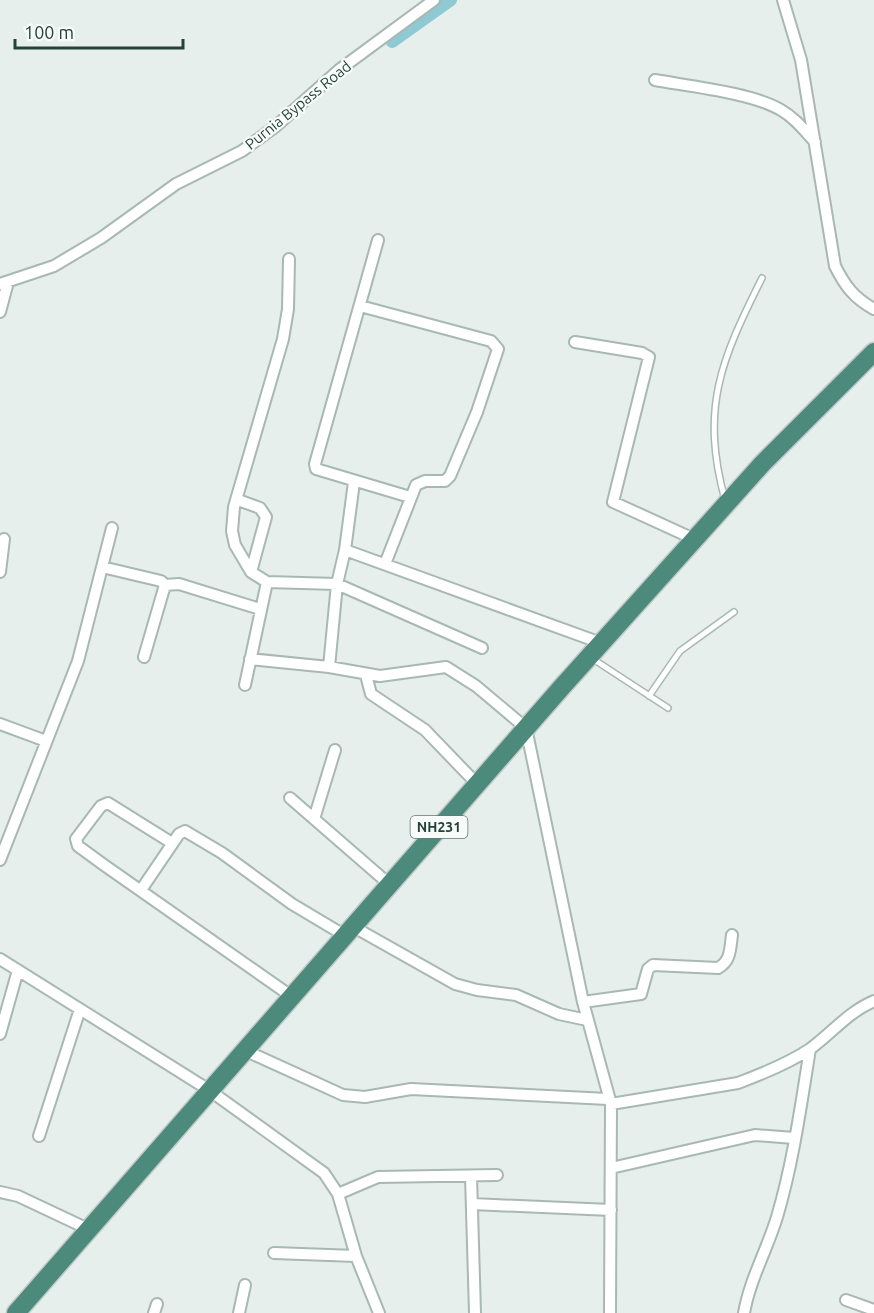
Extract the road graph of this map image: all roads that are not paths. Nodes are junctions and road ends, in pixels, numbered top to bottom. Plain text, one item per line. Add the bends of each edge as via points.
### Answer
1 (434, 0) edge
2 (783, 0) edge
3 (655, 80) dead end
4 (815, 142) junction
5 (378, 240) dead end
6 (289, 259) dead end
7 (762, 278) dead end
8 (4, 283) edge
9 (360, 306) junction
10 (874, 309) edge
11 (0, 312) edge
12 (575, 342) dead end
13 (874, 351) edge
14 (354, 482) junction
15 (410, 497) junction
16 (238, 500) junction
17 (726, 504) junction
18 (112, 528) dead end
19 (4, 539) dead end
20 (694, 539) junction
21 (345, 550) junction
22 (385, 564) junction
23 (102, 567) junction
24 (0, 572) edge
25 (251, 572) junction
26 (267, 582) junction
27 (337, 584) junction
28 (165, 585) junction
29 (260, 609) junction
30 (734, 612) dead end
31 (482, 648) dead end
32 (595, 650) junction
33 (144, 657) dead end
34 (250, 659) junction
35 (330, 667) junction
36 (366, 675) junction
37 (245, 685) dead end
38 (649, 696) junction
39 (668, 708) dead end
40 (0, 724) edge
41 (526, 728) junction
42 (46, 741) junction
43 (335, 750) dead end
44 (477, 784) junction
45 (290, 798) dead end
46 (314, 819) junction
47 (172, 843) junction
48 (0, 860) edge
49 (389, 884) junction
50 (141, 890) junction
51 (348, 931) junction
52 (732, 935) dead end
53 (0, 959) edge
54 (18, 970) junction
55 (291, 996) junction
56 (874, 1001) edge
57 (583, 1002) junction
58 (80, 1009) junction
59 (587, 1020) junction
60 (0, 1034) edge
61 (810, 1049) junction
62 (244, 1050) junction
63 (209, 1090) junction
64 (609, 1102) junction
65 (39, 1136) dead end
66 (794, 1138) junction
67 (611, 1168) junction
68 (497, 1175) dead end
69 (471, 1176) junction
70 (0, 1192) edge
71 (338, 1194) junction
72 (472, 1204) junction
73 (611, 1210) junction
74 (88, 1229) junction
75 (274, 1253) dead end
76 (356, 1256) junction
77 (245, 1285) dead end
78 (846, 1300) dead end
79 (874, 1310) edge
80 (22, 1312) edge
81 (239, 1313) edge
82 (379, 1313) edge
83 (475, 1313) edge
84 (610, 1313) edge
85 (744, 1313) edge

1 - 8 street, Purnia Bypass Road via 339,70 242,151 176,184 54,266
2 - 4 street via 801,60
3 - 4 street via 723,92 778,108
4 - 10 street via 835,266 851,292
5 - 9 street
6 - 16 street via 283,339
7 - 17 lane via 726,351 717,388 713,439
8 - 11 street
9 - 14 street via 315,464 321,472
9 - 15 street via 491,340 498,349 450,476 445,481 419,482
12 - 20 street via 649,357 613,501
13 - 17 highway, NH231
14 - 15 street
14 - 21 street
15 - 22 street
16 - 25 street via 232,531 235,545
16 - 25 street via 260,508 266,517
17 - 20 highway, NH231
18 - 23 street
19 - 24 street
20 - 32 highway, NH231
21 - 22 street
21 - 27 street
22 - 32 street
23 - 28 street
23 - 42 street via 78,661
25 - 26 street
26 - 27 street
26 - 29 street
27 - 31 street
27 - 35 street
28 - 29 street via 179,584
28 - 33 street
29 - 34 street
30 - 38 lane via 680,651
32 - 38 lane
32 - 41 highway, NH231
34 - 35 street
34 - 37 street
35 - 36 street
36 - 41 street via 446,667 476,686
36 - 44 street via 371,694 425,730
38 - 39 lane
40 - 42 street
41 - 44 highway, NH231
41 - 57 street
42 - 48 street
43 - 46 street
44 - 49 highway, NH231
45 - 46 street
46 - 49 street
47 - 50 street
47 - 50 street via 108,803 101,806 76,839 78,846
47 - 51 street via 182,831 191,833 292,904
49 - 51 highway, NH231
50 - 55 street
51 - 55 highway, NH231
51 - 59 street via 455,984 516,995 560,1014
52 - 57 street via 729,958 718,968 653,965 648,969 641,994
53 - 54 street
54 - 58 street
54 - 60 street
55 - 62 highway, NH231
56 - 61 street via 849,1015
57 - 59 street
58 - 63 street
58 - 65 street
59 - 64 street
61 - 64 street via 738,1083
61 - 66 street
62 - 63 highway, NH231
62 - 64 street via 353,1097 411,1089
63 - 71 street via 324,1173
63 - 74 highway, NH231
64 - 67 street
66 - 67 street via 755,1135
66 - 85 street via 782,1198 747,1293
67 - 73 street
68 - 69 street
69 - 71 street via 378,1177
69 - 72 street
70 - 74 street via 18,1196
71 - 76 street
72 - 73 street
72 - 83 street
73 - 84 street
74 - 80 highway, NH231
75 - 76 street
76 - 82 street
77 - 81 street
78 - 79 street

